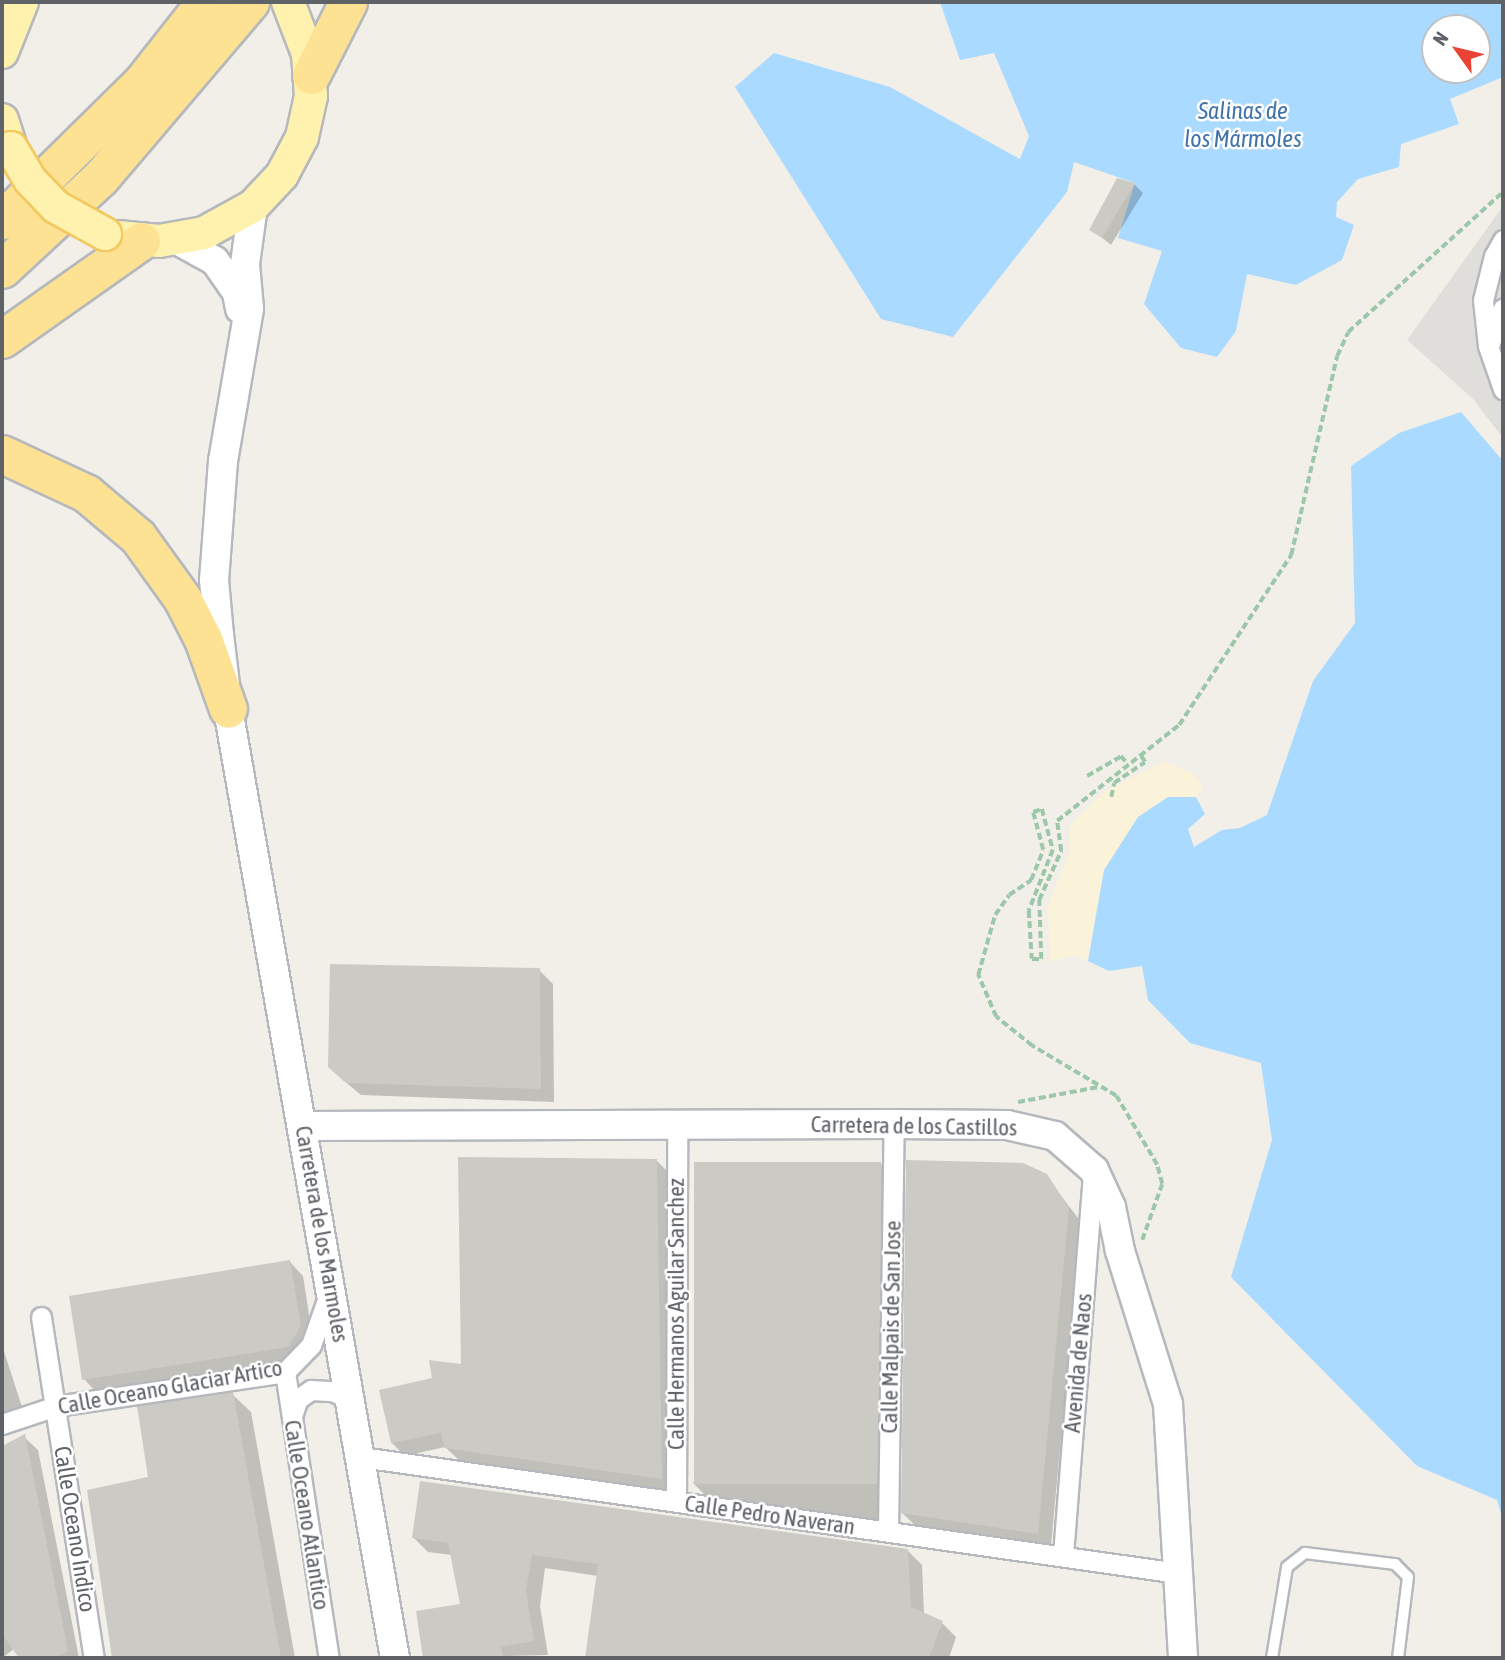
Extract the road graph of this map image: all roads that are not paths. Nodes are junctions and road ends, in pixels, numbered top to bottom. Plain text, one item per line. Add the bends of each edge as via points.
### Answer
1 (22, 2) edge
2 (205, 2) edge
3 (250, 2) edge
4 (348, 2) edge
5 (291, 8) edge
6 (2, 52) edge
7 (311, 75) junction
8 (6, 134) edge
9 (253, 206) junction
10 (2, 220) edge
11 (177, 240) junction
12 (1503, 240) edge
13 (141, 241) junction
14 (1503, 265) edge
15 (2, 269) edge
16 (1486, 281) junction
17 (1503, 309) edge
18 (14, 331) edge
19 (245, 336) junction
20 (1489, 346) junction
21 (1503, 389) edge
22 (2, 454) edge
23 (228, 709) junction
24 (894, 1124) junction
25 (303, 1126) junction
26 (677, 1126) junction
27 (1094, 1170) junction
28 (331, 1286) junction
29 (41, 1317) dead end
30 (285, 1372) junction
31 (352, 1401) junction
32 (56, 1406) junction
33 (292, 1416) junction
34 (2, 1424) edge
35 (361, 1457) junction
36 (676, 1501) junction
37 (888, 1531) junction
38 (1063, 1555) junction
39 (1178, 1573) junction
40 (94, 1658) edge
41 (329, 1658) edge
42 (395, 1658) edge
43 (1183, 1658) edge
44 (1272, 1658) edge
45 (1398, 1658) edge

1 - 6 main road
2 - 10 highway via 142,82
3 - 15 highway via 101,177
4 - 7 highway
5 - 7 main road
7 - 9 main road via 308,117 298,147 282,175
8 - 13 main road, bridge via 30,180 56,207 105,233
9 - 11 main road via 204,233
9 - 19 main road, Carretera de los Marmoles via 245,256 249,309
11 - 13 main road
11 - 19 main road via 215,261 226,274 237,293
12 - 16 street
13 - 18 highway
14 - 16 street
16 - 20 street via 1483,300
17 - 20 street
19 - 23 main road, Carretera de los Marmoles via 223,461 214,580
20 - 21 street
22 - 23 highway via 86,493 138,537 182,598 203,639
23 - 25 main road, Carretera de los Marmoles
24 - 26 main road, Carretera de los Castillos
24 - 27 main road, Carretera de los Castillos via 1007,1125 1055,1136
24 - 37 street, Calle Malpais de San Jose
25 - 26 main road, Carretera de los Castillos
25 - 28 main road, Carretera de los Marmoles
26 - 36 street, Calle Hermanos Aguilar Sanchez
27 - 38 street, Avenida de Naos
27 - 39 main road, Carretera de los Castillos via 1111,1207 1120,1251 1168,1404
28 - 30 street, Calle Oceano Glaciar Artico via 311,1345
28 - 31 main road, Carretera de los Marmoles
29 - 32 street, Calle Oceano Indico
30 - 32 street, Calle Oceano Glaciar Artico
30 - 33 street, Calle Oceano Atlantico
31 - 33 street via 333,1391 311,1390 298,1399
31 - 35 main road, Carretera de los Marmoles
32 - 34 street, Calle Oceano Glaciar Artico
32 - 40 street, Calle Oceano Indico
33 - 41 street, Calle Oceano Atlantico
35 - 36 street, Calle Pedro Naveran
35 - 42 main road, Carretera de los Marmoles
36 - 37 street, Calle Pedro Naveran
37 - 38 street, Calle Pedro Naveran
38 - 39 street, Calle Pedro Naveran
39 - 43 main road, Carretera de los Castillos
44 - 45 lane via 1287,1567 1305,1553 1395,1564 1408,1577

